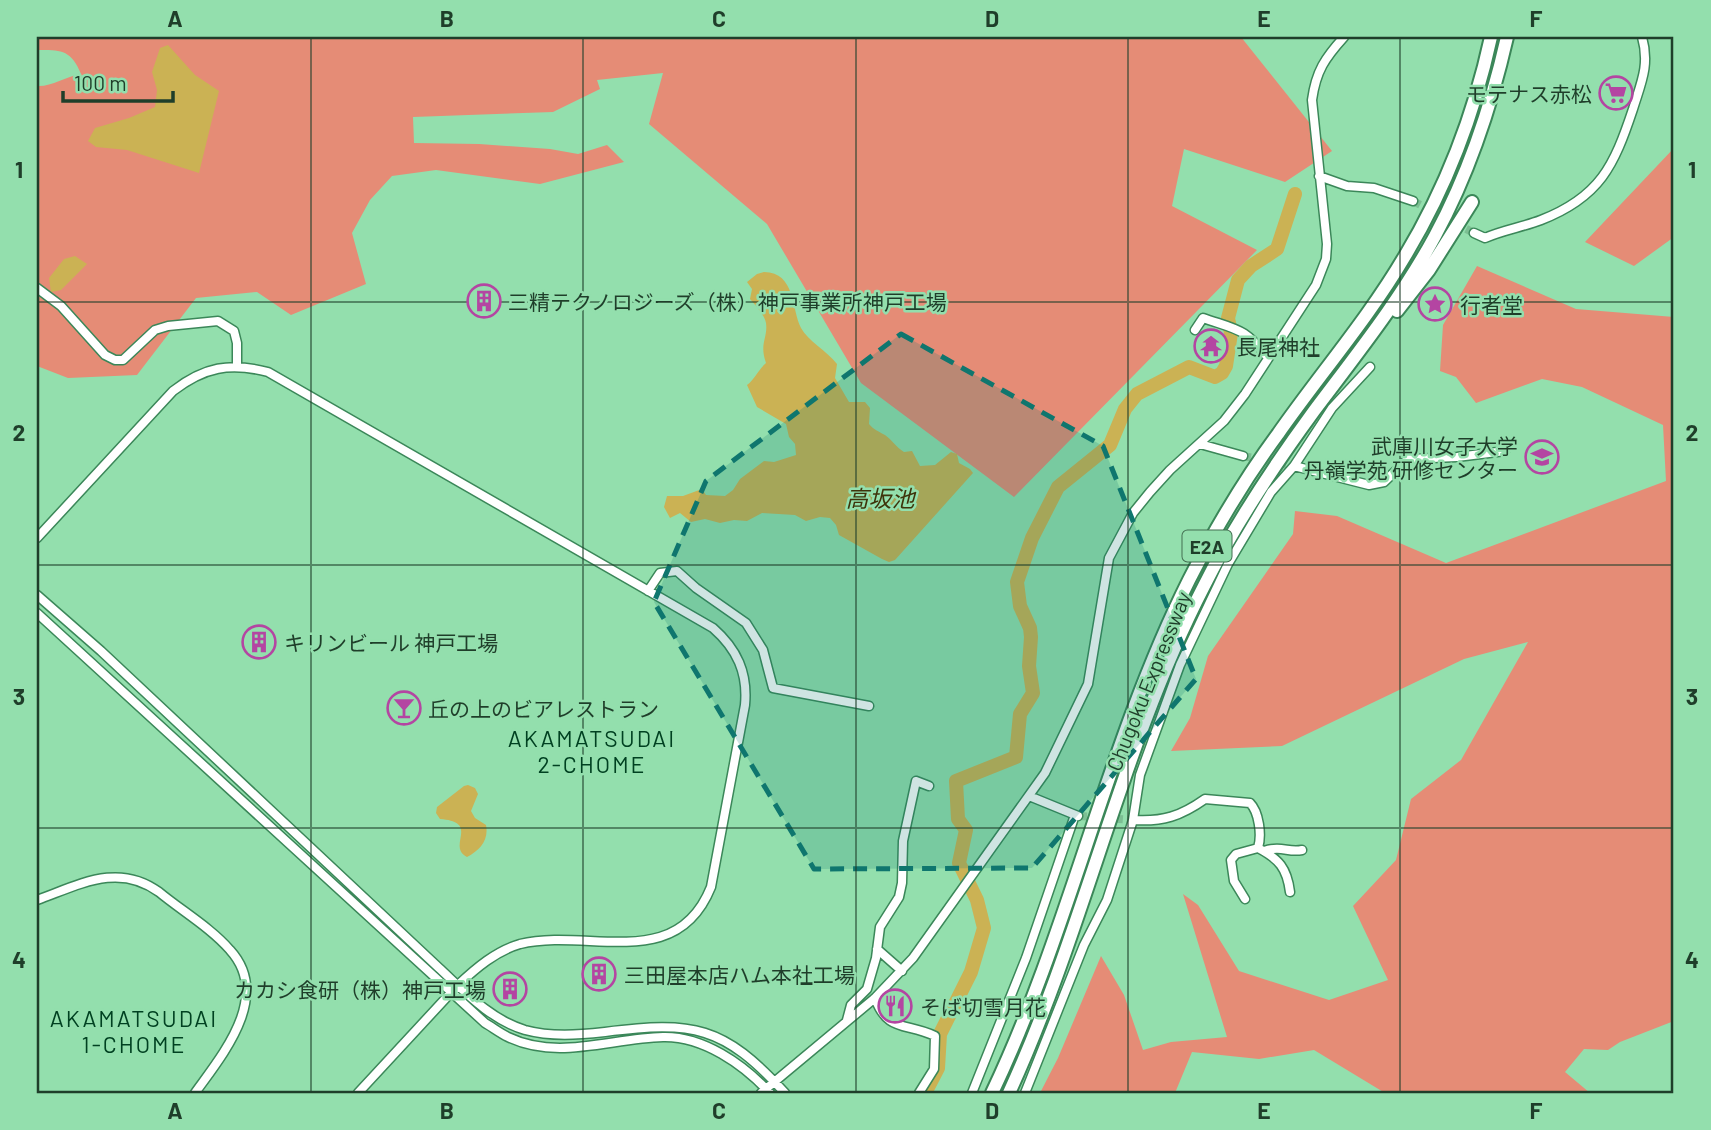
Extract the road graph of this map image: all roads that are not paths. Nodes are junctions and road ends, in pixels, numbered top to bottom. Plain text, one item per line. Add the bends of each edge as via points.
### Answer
1 (1491, 37) edge
2 (1507, 37) edge
3 (1642, 37) edge
4 (1338, 39) edge
5 (1319, 176) junction
6 (1413, 201) tunnel mouth
7 (1472, 202) dead end
8 (1474, 233) tunnel mouth
9 (37, 288) edge
10 (1195, 330) dead end
11 (1268, 358) junction
12 (237, 366) junction
13 (1370, 366) dead end
14 (1343, 373) junction
15 (1200, 444) junction
16 (1505, 451) dead end
17 (1243, 456) tunnel mouth
18 (1293, 466) junction
19 (37, 537) edge
20 (648, 591) junction
21 (37, 595) edge
22 (37, 613) edge
23 (869, 706) dead end
24 (929, 786) dead end
25 (1029, 796) junction
26 (1133, 820) junction
27 (1261, 850) junction
28 (1302, 850) dead end
29 (1290, 892) dead end
30 (1245, 899) dead end
31 (37, 900) edge
32 (877, 949) junction
33 (902, 971) junction
34 (458, 985) junction
35 (451, 993) junction
36 (875, 998) junction
37 (847, 1020) junction
38 (774, 1082) junction
39 (765, 1092) edge
40 (195, 1093) edge
41 (358, 1093) edge
42 (785, 1093) edge
43 (919, 1093) edge
44 (972, 1093) edge
45 (992, 1093) edge
46 (1009, 1093) edge
47 (1025, 1093) edge

1 - 45 highway, Chugoku Expressway / E2A via 1458,148 1419,231 1364,318 1242,486 1172,616 1133,712 1032,1000
2 - 14 highway, Chugoku Expressway / E2A via 1485,122 1448,210 1407,283
3 - 8 street via 1647,59 1644,74 1606,174 1583,197 1540,220 1485,238
4 - 5 street via 1314,81
5 - 6 street
5 - 11 street via 1326,258 1316,285
7 - 14 highway via 1429,270
9 - 12 street via 115,360 131,355 155,330 218,321 234,331
10 - 11 street via 1203,318 1241,331 1253,338
11 - 15 street via 1224,421
12 - 19 street via 188,379 173,391
12 - 20 street via 268,372
13 - 18 street via 1332,408
14 - 46 highway, Chugoku Expressway / E2A via 1255,496 1197,599 1139,740 1034,1038
15 - 17 street
15 - 25 street via 1133,513 1109,558 1088,684
16 - 18 street via 1408,459 1384,482 1368,485
18 - 26 street via 1271,492 1228,564 1180,665 1140,775
20 - 23 street via 660,573 677,571 746,622 763,650 773,688
20 - 34 street via 713,628 734,649 745,677 745,705 707,898 683,927 659,939 518,945 486,961
21 - 34 street
22 - 35 street
24 - 32 street via 916,781 903,841 902,883 880,927
25 - 33 street
25 - 44 street via 1077,816
26 - 27 street via 1184,814 1205,799 1250,803 1257,816
26 - 47 street via 1107,900 1084,945
27 - 28 street
27 - 29 street via 1282,864
27 - 30 street via 1236,854 1231,860 1234,881
31 - 40 street via 97,879 134,878 159,892 240,962 246,1005 233,1036
32 - 33 street
32 - 37 street via 867,989 851,1005
33 - 36 street
34 - 35 street
34 - 38 street via 497,1018 541,1034 694,1028 733,1045
35 - 39 street via 485,1023 535,1046 566,1049 662,1037 697,1042 723,1055
35 - 41 street
36 - 37 street
36 - 43 street via 890,1022 934,1036 934,1069
37 - 38 street
38 - 39 street
38 - 42 street

